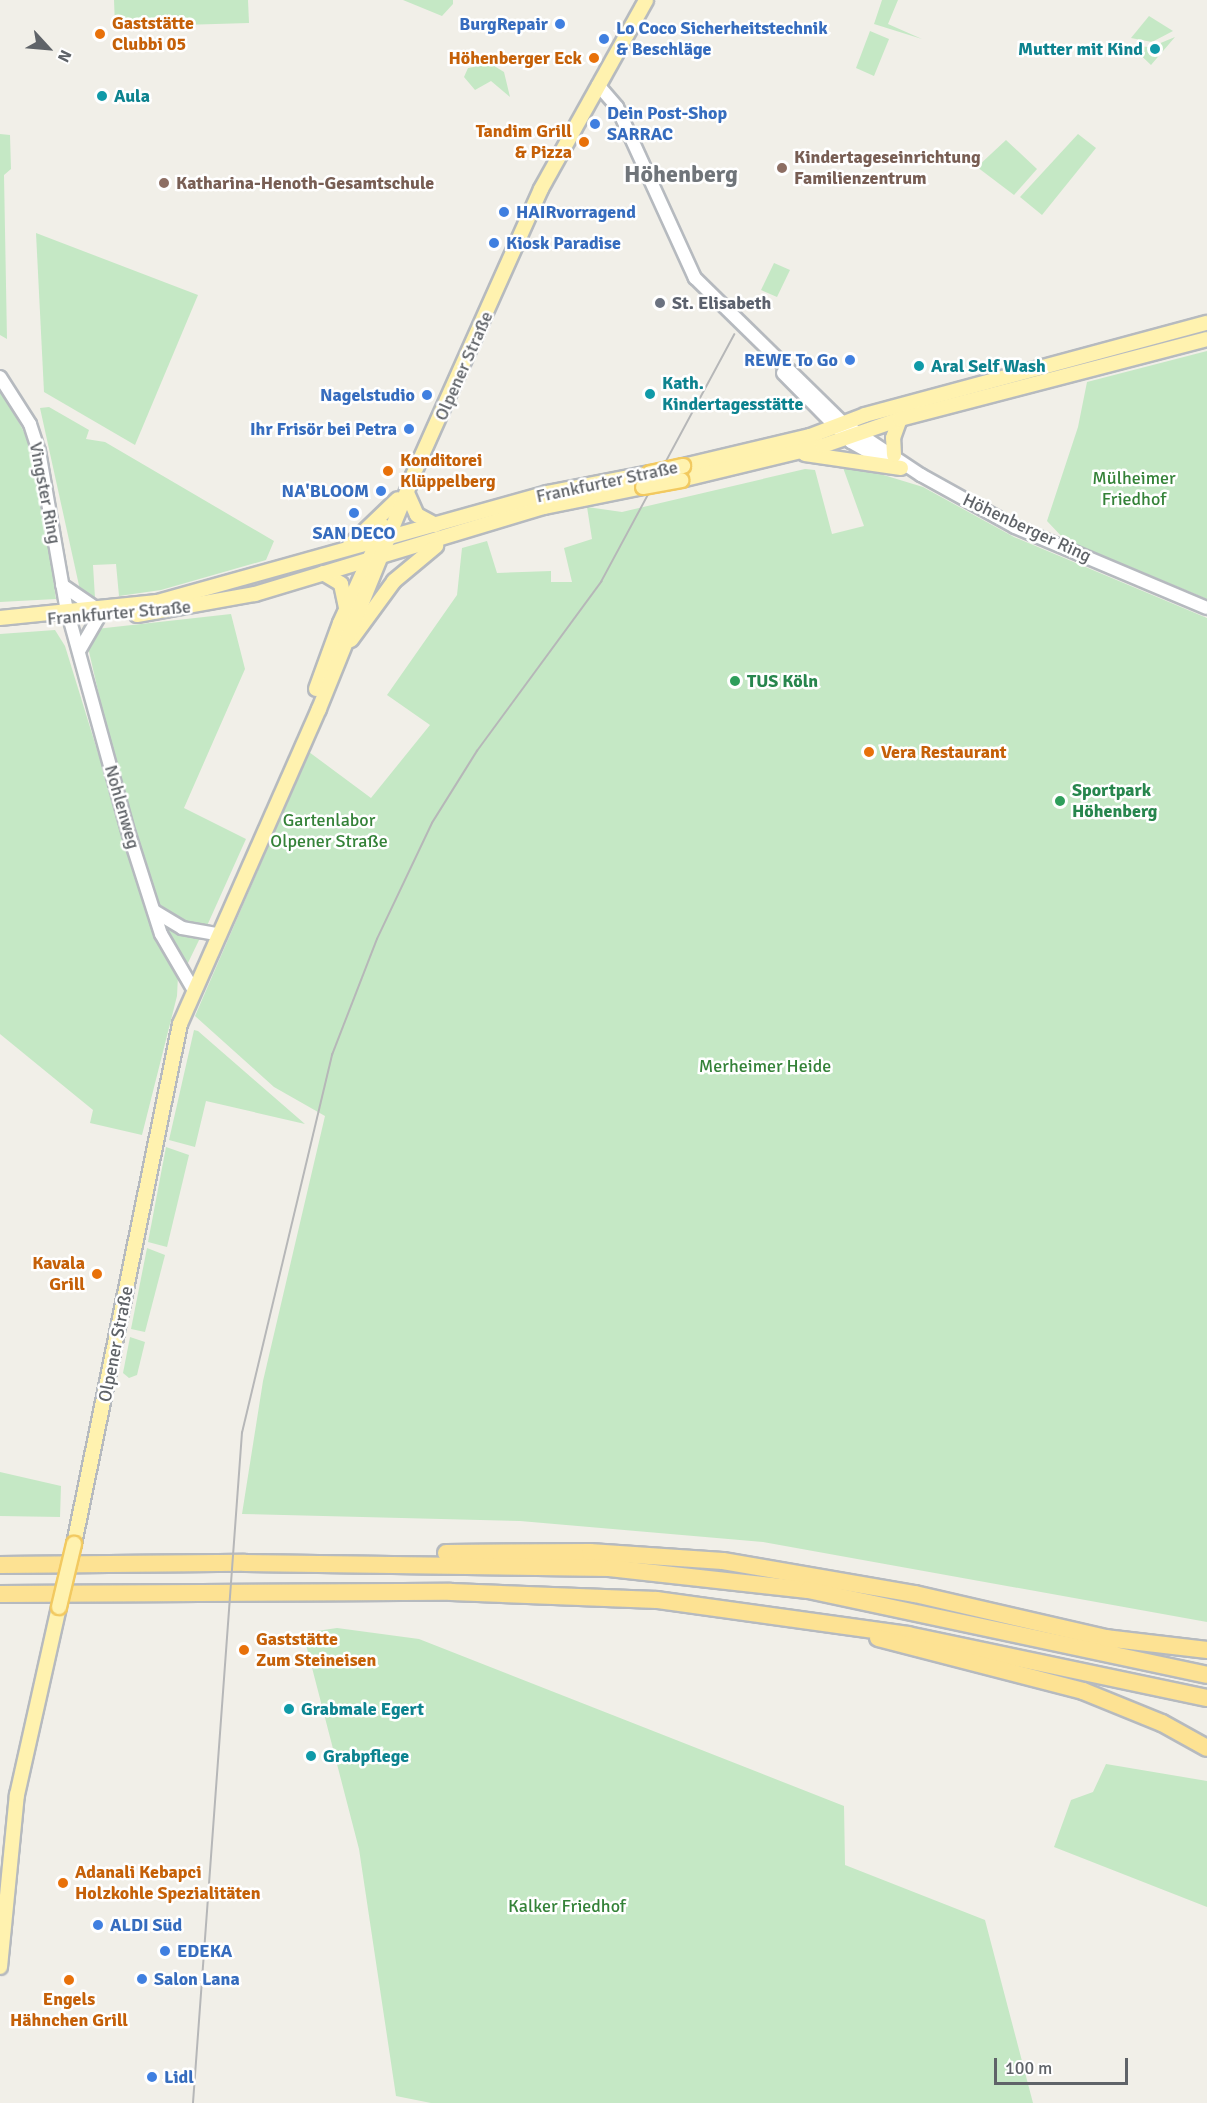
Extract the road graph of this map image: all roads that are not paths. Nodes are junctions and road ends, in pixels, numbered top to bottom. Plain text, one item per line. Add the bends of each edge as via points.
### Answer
1 (646, 0) edge
2 (598, 85) junction
3 (1207, 323) edge
4 (1207, 339) edge
5 (0, 377) edge
6 (990, 379) junction
7 (994, 395) junction
8 (900, 419) junction
9 (845, 430) junction
10 (797, 452) junction
11 (894, 455) junction
12 (901, 468) junction
13 (682, 473) junction
14 (921, 475) junction
15 (403, 497) junction
16 (436, 525) junction
17 (468, 532) junction
18 (384, 538) junction
19 (347, 547) junction
20 (374, 559) junction
21 (324, 573) junction
22 (62, 585) junction
23 (1207, 608) edge
24 (345, 611) junction
25 (98, 613) junction
26 (68, 615) junction
27 (2, 618) edge
28 (79, 653) junction
29 (340, 653) junction
30 (301, 740) junction
31 (154, 911) junction
32 (217, 934) junction
33 (193, 989) junction
34 (244, 1563) junction
35 (0, 1565) edge
36 (0, 1594) edge
37 (950, 1617) junction
38 (846, 1627) junction
39 (1115, 1640) junction
40 (1207, 1650) edge
41 (1025, 1675) junction
42 (1207, 1675) edge
43 (1207, 1698) edge
44 (1207, 1737) edge
45 (1207, 1748) edge
46 (0, 1968) edge

1 - 2 main road, Olpener Straße
2 - 9 street via 617,107 690,268 738,324
2 - 15 main road, Olpener Straße via 540,189
3 - 6 main road, Frankfurter Straße
4 - 7 main road, Frankfurter Straße
5 - 22 street, Vingster Ring via 30,424 39,451
6 - 7 main road
6 - 9 main road, Frankfurter Straße
7 - 8 main road, Frankfurter Straße
8 - 9 main road, Frankfurter Straße
8 - 11 main road via 893,438
9 - 10 main road, Frankfurter Straße
9 - 11 street, Höhenberger Ring
9 - 12 street
9 - 13 main road, Frankfurter Straße
10 - 12 main road
10 - 13 main road, Frankfurter Straße
11 - 14 street, Höhenberger Ring
12 - 14 street
13 - 16 main road, Frankfurter Straße, bridge via 650,473 574,486
13 - 17 main road, Frankfurter Straße, bridge via 643,487 569,500
14 - 23 street, Höhenberger Ring via 1036,536
15 - 16 main road via 417,515
15 - 18 main road, Olpener Straße
15 - 19 main road
16 - 18 main road, Frankfurter Straße
17 - 20 main road, Frankfurter Straße
17 - 29 main road via 434,547 405,568
18 - 19 main road, Frankfurter Straße
18 - 20 main road, Olpener Straße
19 - 25 main road, Frankfurter Straße via 157,603
20 - 21 main road, Frankfurter Straße
20 - 24 main road, Olpener Straße
20 - 29 main road, Olpener Straße
21 - 24 main road via 343,587
21 - 25 main road, Frankfurter Straße via 190,608
22 - 25 street
22 - 26 street, Vingster Ring
24 - 30 main road, Olpener Straße
25 - 26 main road, Frankfurter Straße
25 - 28 street
26 - 27 main road, Frankfurter Straße
26 - 28 street, Nohlenweg
28 - 31 street, Nohlenweg
29 - 30 main road, Olpener Straße
30 - 32 main road, Olpener Straße
31 - 32 street via 182,928
31 - 33 street, Nohlenweg via 161,934
32 - 33 main road, Olpener Straße
33 - 46 main road, Olpener Straße, bridge via 177,1036 74,1544 17,1795
34 - 35 highway
34 - 37 highway via 609,1568 808,1590
34 - 39 highway via 277,1552 591,1552 712,1560 915,1594
36 - 38 highway via 551,1595 657,1600
37 - 39 highway via 1034,1625
37 - 42 highway
38 - 41 highway via 913,1650
38 - 43 highway via 908,1635
39 - 40 highway
41 - 44 highway via 1122,1697
41 - 45 highway via 1122,1705

